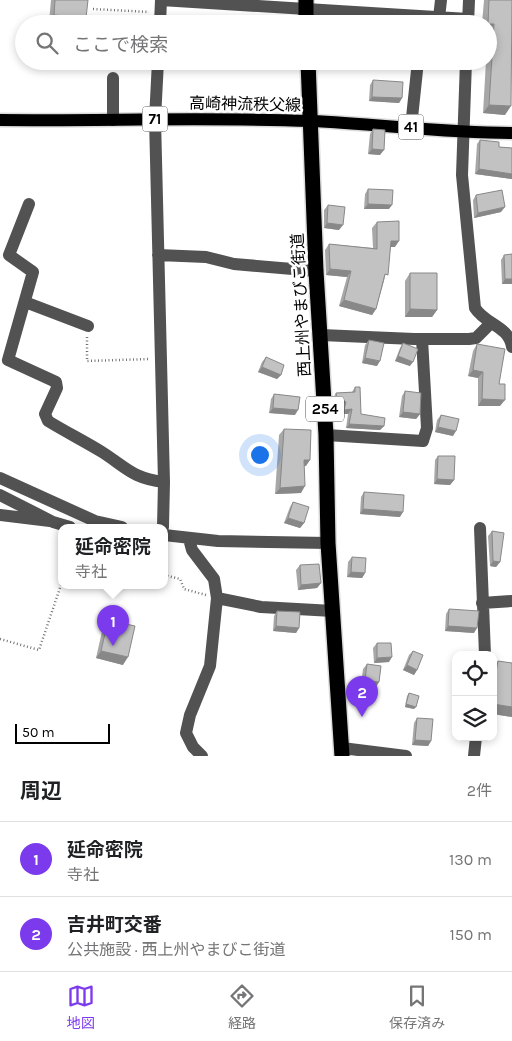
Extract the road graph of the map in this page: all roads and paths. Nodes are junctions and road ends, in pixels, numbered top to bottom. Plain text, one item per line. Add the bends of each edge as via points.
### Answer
1 (440, 0) edge
2 (469, 0) edge
3 (193, 1) edge
4 (93, 9) dead end
5 (306, 11) edge
6 (138, 15) edge
7 (160, 15) edge
8 (358, 15) edge
9 (439, 15) edge
10 (468, 15) edge
11 (158, 70) edge
12 (308, 70) edge
13 (417, 70) edge
14 (466, 70) edge
15 (113, 78) dead end
16 (155, 119) junction
17 (0, 120) edge
18 (113, 120) junction
19 (310, 121) junction
20 (411, 127) junction
21 (463, 133) junction
22 (512, 133) edge
23 (29, 204) dead end
24 (158, 256) junction
25 (316, 271) junction
26 (26, 302) junction
27 (491, 323) junction
28 (88, 326) joint
29 (321, 335) junction
30 (422, 339) junction
31 (512, 347) edge
32 (160, 359) junction
33 (326, 435) junction
34 (0, 478) edge
35 (164, 482) junction
36 (0, 495) edge
37 (0, 515) edge
38 (53, 522) junction
39 (60, 524) edge
40 (108, 524) edge
41 (163, 524) edge
42 (480, 528) dead end
43 (168, 536) edge
44 (189, 539) junction
45 (328, 543) junction
46 (168, 577) edge
47 (60, 589) edge
48 (217, 598) junction
49 (512, 601) edge
50 (482, 603) junction
51 (334, 611) junction
52 (0, 639) edge
53 (485, 651) edge
54 (476, 741) edge
55 (342, 752) edge
56 (202, 756) edge
57 (406, 756) edge
58 (474, 756) edge

1 - 9 street
2 - 10 street
3 - 5 street
3 - 7 street via 161,0
4 - 6 path
5 - 8 street
11 - 16 street
12 - 19 highway, 西上州やまびこ街道 / 254
13 - 20 street
14 - 21 street
15 - 18 street
16 - 18 main road, 高崎神流秩父線 / 71
16 - 19 main road, 高崎神流秩父線 / 71
16 - 24 street
17 - 18 main road, 高崎神流秩父線 / 71
19 - 20 main road, 41
19 - 25 highway, 西上州やまびこ街道 / 254
20 - 21 main road, 41
21 - 22 main road, 41
21 - 27 street via 462,175 476,308 480,316
23 - 26 street via 9,255 33,272
24 - 25 street via 206,257 234,264
24 - 32 street
25 - 29 highway, 西上州やまびこ街道 / 254
26 - 28 street
26 - 35 street via 8,360 56,382 57,388 45,414 48,421 104,453 130,473 146,480
27 - 30 street via 476,338
27 - 31 street via 508,334
28 - 32 path via 87,361
29 - 30 street
29 - 33 highway, 西上州やまびこ街道 / 254
30 - 33 street via 427,428 423,441
32 - 35 street
33 - 45 highway, 西上州やまびこ街道 / 254
34 - 40 street via 95,521
35 - 41 street
36 - 38 street
37 - 38 street
38 - 39 street
42 - 50 street
43 - 44 street
44 - 45 street
44 - 48 street via 192,550 214,580
45 - 51 highway, 西上州やまびこ街道 / 254
46 - 48 path via 180,579 184,589
47 - 52 path via 39,650
48 - 51 street via 261,607
48 - 56 street via 210,666 186,733
49 - 50 street
50 - 53 street
51 - 55 highway, 西上州やまびこ街道 / 254
54 - 58 street
55 - 57 street

